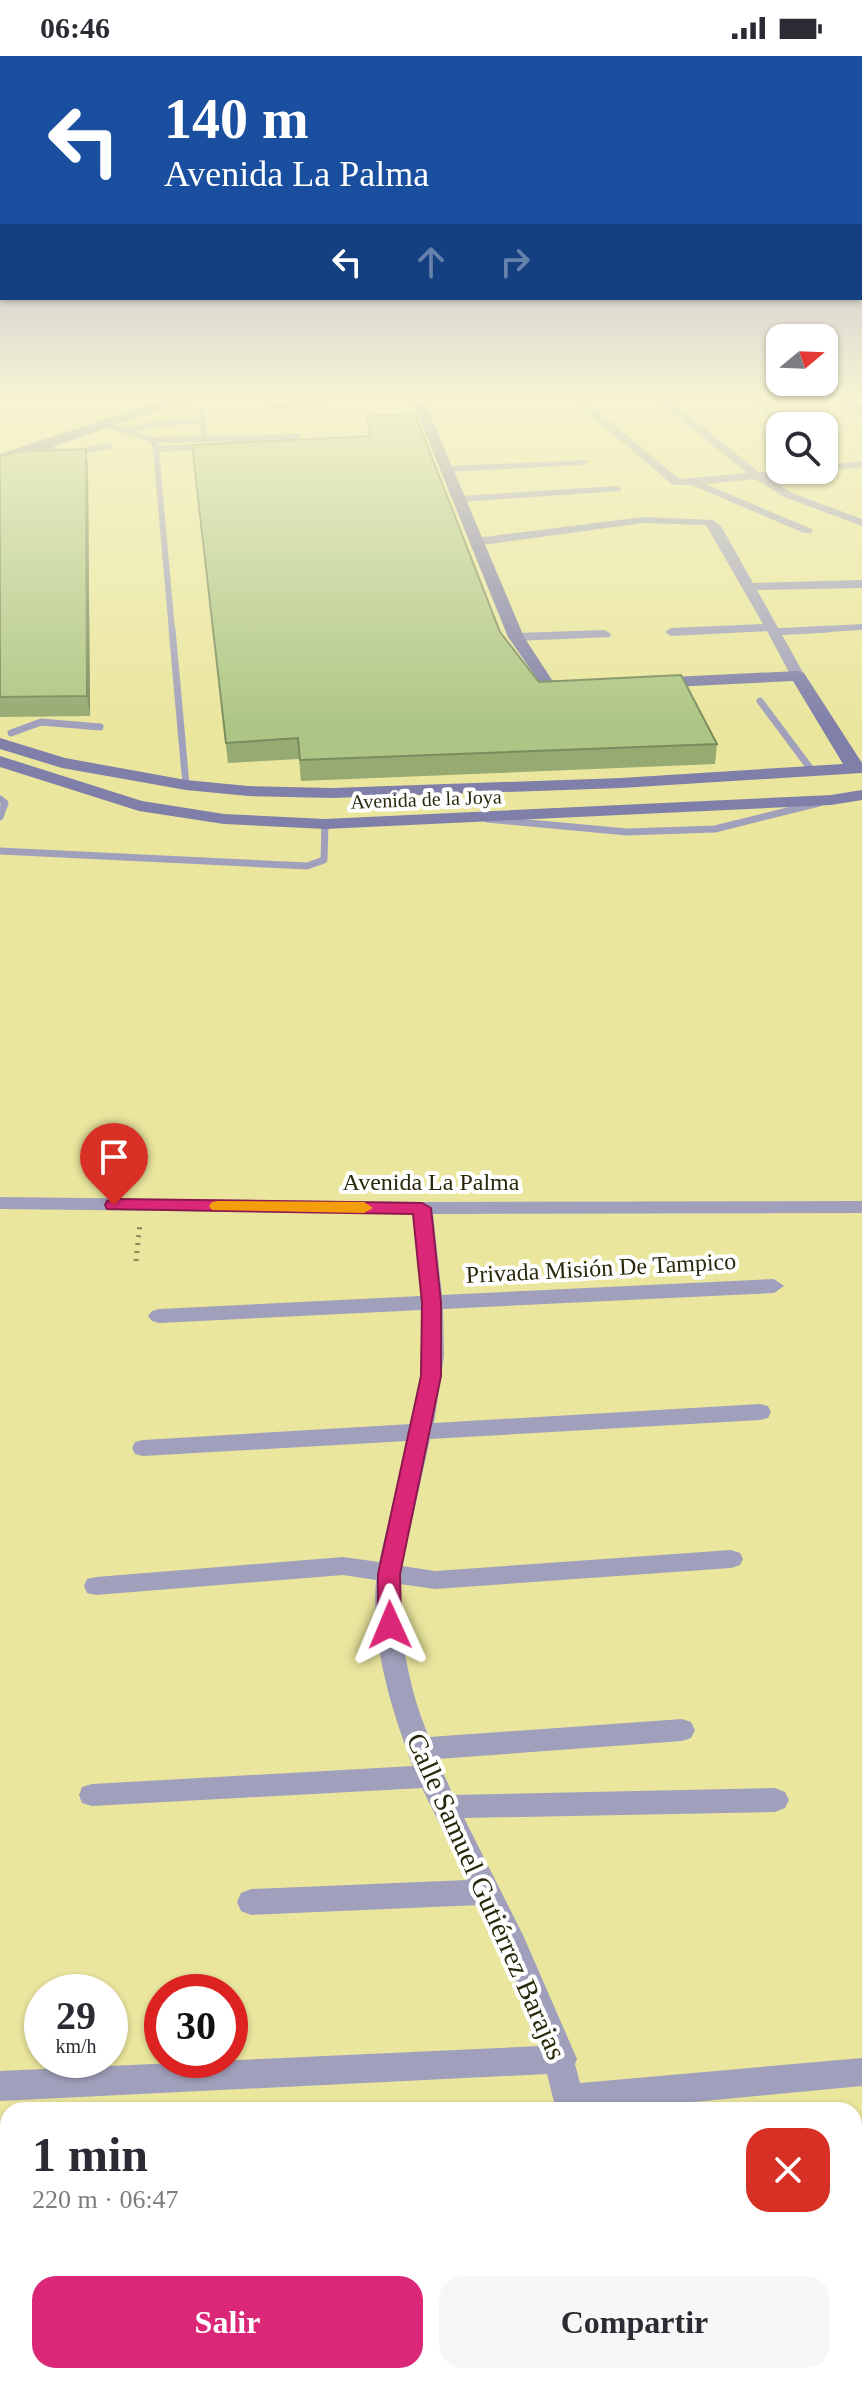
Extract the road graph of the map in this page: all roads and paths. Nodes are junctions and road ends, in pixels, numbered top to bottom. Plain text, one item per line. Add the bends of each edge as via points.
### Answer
1 (161, 509) edge
2 (463, 509) edge
3 (754, 509) edge
4 (820, 509) edge
5 (862, 523) edge
6 (808, 531) dead end
7 (475, 542) junction
8 (862, 584) edge
9 (749, 587) junction
10 (862, 627) edge
11 (772, 630) junction
12 (671, 632) dead end
13 (605, 634) dead end
14 (516, 637) junction
15 (798, 676) junction
16 (639, 684) edge
17 (592, 687) edge
18 (760, 701) dead end
19 (100, 727) dead end
20 (4, 735) edge
21 (0, 761) edge
22 (813, 772) junction
23 (860, 772) edge
24 (114, 773) junction
25 (0, 775) edge
26 (621, 783) junction
27 (186, 785) junction
28 (78, 788) junction
29 (862, 795) edge
30 (0, 799) edge
31 (831, 800) junction
32 (635, 811) junction
33 (0, 817) edge
34 (485, 819) junction
35 (325, 824) junction
36 (0, 851) edge
37 (0, 1203) edge
38 (142, 1205) junction
39 (862, 1207) edge
40 (422, 1208) junction
41 (136, 1261) dead end
42 (774, 1286) dead end
43 (432, 1303) junction
44 (159, 1316) dead end
45 (760, 1412) dead end
46 (420, 1431) junction
47 (143, 1448) dead end
48 (731, 1559) dead end
49 (389, 1574) junction
50 (96, 1586) dead end
51 (682, 1730) dead end
52 (418, 1749) junction
53 (430, 1776) junction
54 (92, 1795) dead end
55 (775, 1800) dead end
56 (445, 1807) junction
57 (489, 1892) junction
58 (251, 1902) dead end
59 (562, 2059) junction
60 (862, 2072) edge
61 (0, 2086) edge
62 (569, 2102) edge
63 (597, 2102) edge

1 - 27 lane
2 - 7 main road
3 - 6 street
4 - 5 street
7 - 9 street via 643,520 709,522
7 - 14 main road
8 - 9 street
9 - 11 street
10 - 11 lane
11 - 12 street
11 - 15 street
13 - 14 street
14 - 17 main road via 551,687
15 - 16 main road
15 - 23 main road
18 - 22 lane
19 - 20 lane via 41,722
20 - 24 main road via 88,758
20 - 24 main road, Avenida de la Joya via 21,751
21 - 28 main road, Avenida de la Joya
22 - 23 main road, Avenida de la Joya
22 - 26 main road, Avenida de la Joya
24 - 27 main road, Avenida de la Joya
25 - 28 main road
26 - 27 main road, Avenida de la Joya via 332,793
26 - 32 main road
28 - 35 main road, Avenida de la Joya via 195,815
29 - 31 main road, Avenida de la Joya
30 - 33 lane via 5,803
31 - 32 main road, Avenida de la Joya
31 - 34 lane via 715,829 627,832
32 - 34 main road, Avenida de la Joya
34 - 35 main road, Avenida de la Joya
35 - 36 lane via 324,860 307,866
37 - 38 street, Avenida La Palma
38 - 40 street, Avenida La Palma
38 - 41 path
39 - 40 street, Avenida La Palma
40 - 43 street, Calle Samuel Gutiérrez Barajas
42 - 43 street, Privada Misión De Tampico
43 - 44 street, Privada Misión De Tampico
43 - 46 street, Calle Samuel Gutiérrez Barajas via 431,1376
45 - 46 street
46 - 47 street
46 - 49 street, Calle Samuel Gutiérrez Barajas
48 - 49 street via 435,1580
49 - 50 street via 343,1566
49 - 52 street, Calle Samuel Gutiérrez Barajas via 397,1674
51 - 52 street
52 - 53 street, Calle Samuel Gutiérrez Barajas
53 - 54 street
53 - 56 street, Calle Samuel Gutiérrez Barajas
55 - 56 street
56 - 57 street, Calle Samuel Gutiérrez Barajas
57 - 58 street
57 - 59 street, Calle Samuel Gutiérrez Barajas
59 - 61 street
59 - 62 street, Calle Samuel Gutiérrez Barajas
60 - 63 street

